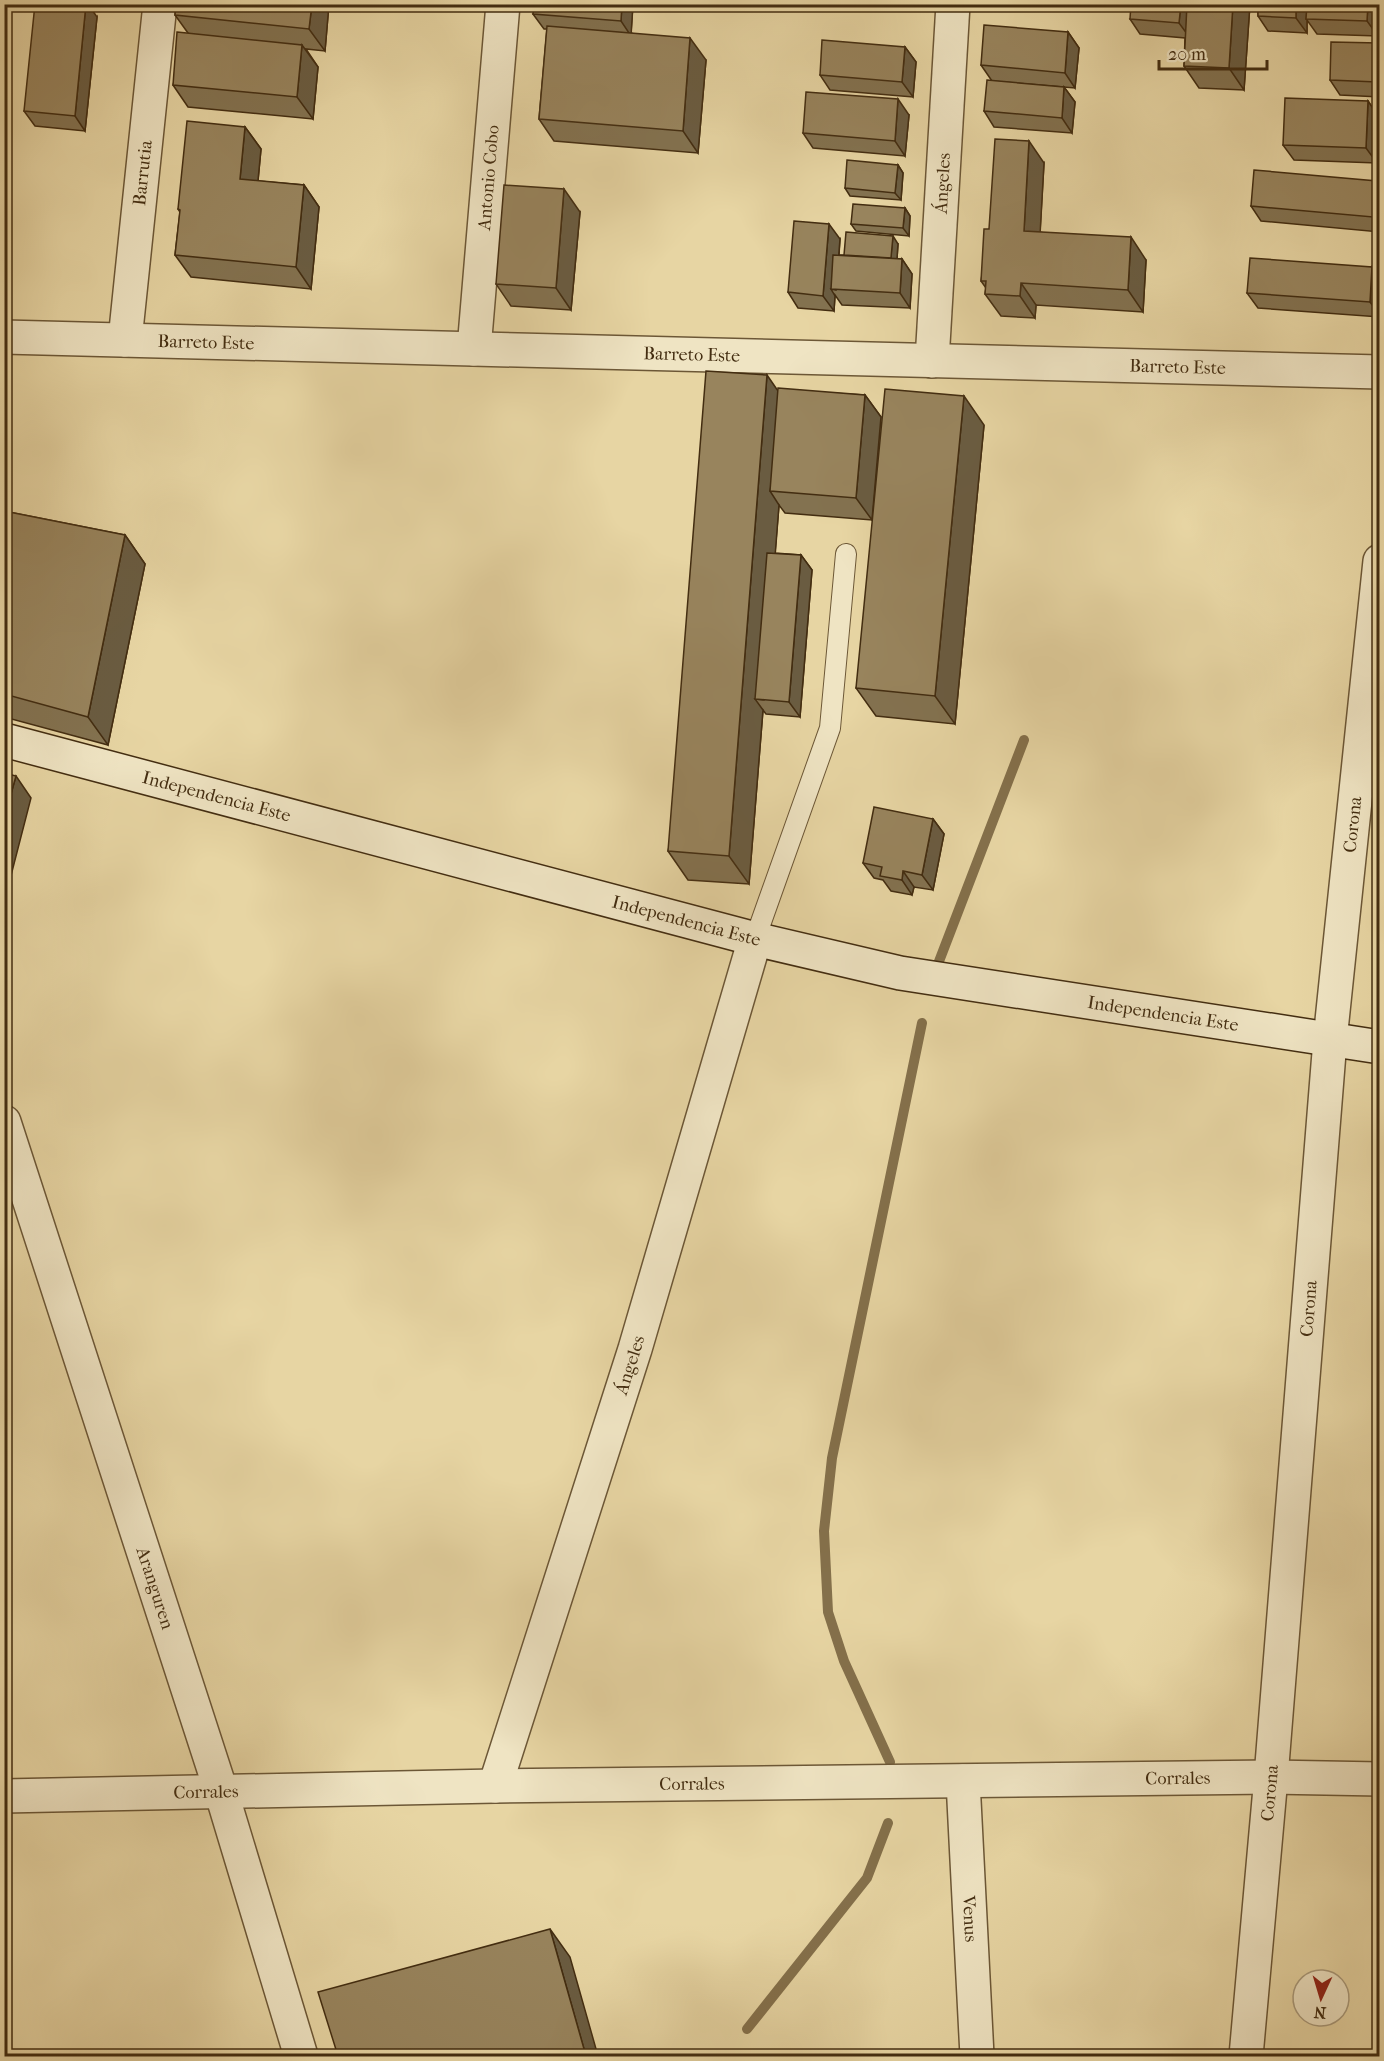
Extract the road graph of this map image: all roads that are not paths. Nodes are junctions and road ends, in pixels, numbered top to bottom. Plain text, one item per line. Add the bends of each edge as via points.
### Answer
1 (160, 4) edge
2 (503, 4) edge
3 (953, 4) edge
4 (4, 337) edge
5 (125, 340) junction
6 (474, 349) junction
7 (932, 361) junction
8 (1380, 372) edge
9 (846, 554) dead end
10 (1380, 561) edge
11 (4, 740) edge
12 (755, 939) junction
13 (1330, 1040) junction
14 (1380, 1047) edge
15 (4, 1122) edge
16 (1271, 1777) junction
17 (1380, 1779) edge
18 (963, 1781) junction
19 (495, 1785) junction
20 (221, 1791) junction
21 (4, 1796) edge
22 (301, 2056) edge
23 (977, 2056) edge
24 (1246, 2056) edge

1 - 5 street, Barrutia
2 - 6 street, Antonio Cobo
3 - 7 street, Ángeles
4 - 5 street, Barreto Este
5 - 6 street, Barreto Este
6 - 7 street, Barreto Este
7 - 8 street, Barreto Este
9 - 12 lane via 830,728
10 - 13 street, Corona
11 - 12 street, Independencia Este
12 - 13 street, Independencia Este via 900,973
12 - 19 street, Ángeles via 635,1349
13 - 14 street, Independencia Este
13 - 16 street, Corona
15 - 20 street, Aranguren
16 - 17 street, Corrales
16 - 18 street, Corrales
16 - 24 street, Corona
18 - 19 street, Corrales
18 - 23 street, Venus
19 - 20 street, Corrales
20 - 21 street, Corrales
20 - 22 street, Aranguren

